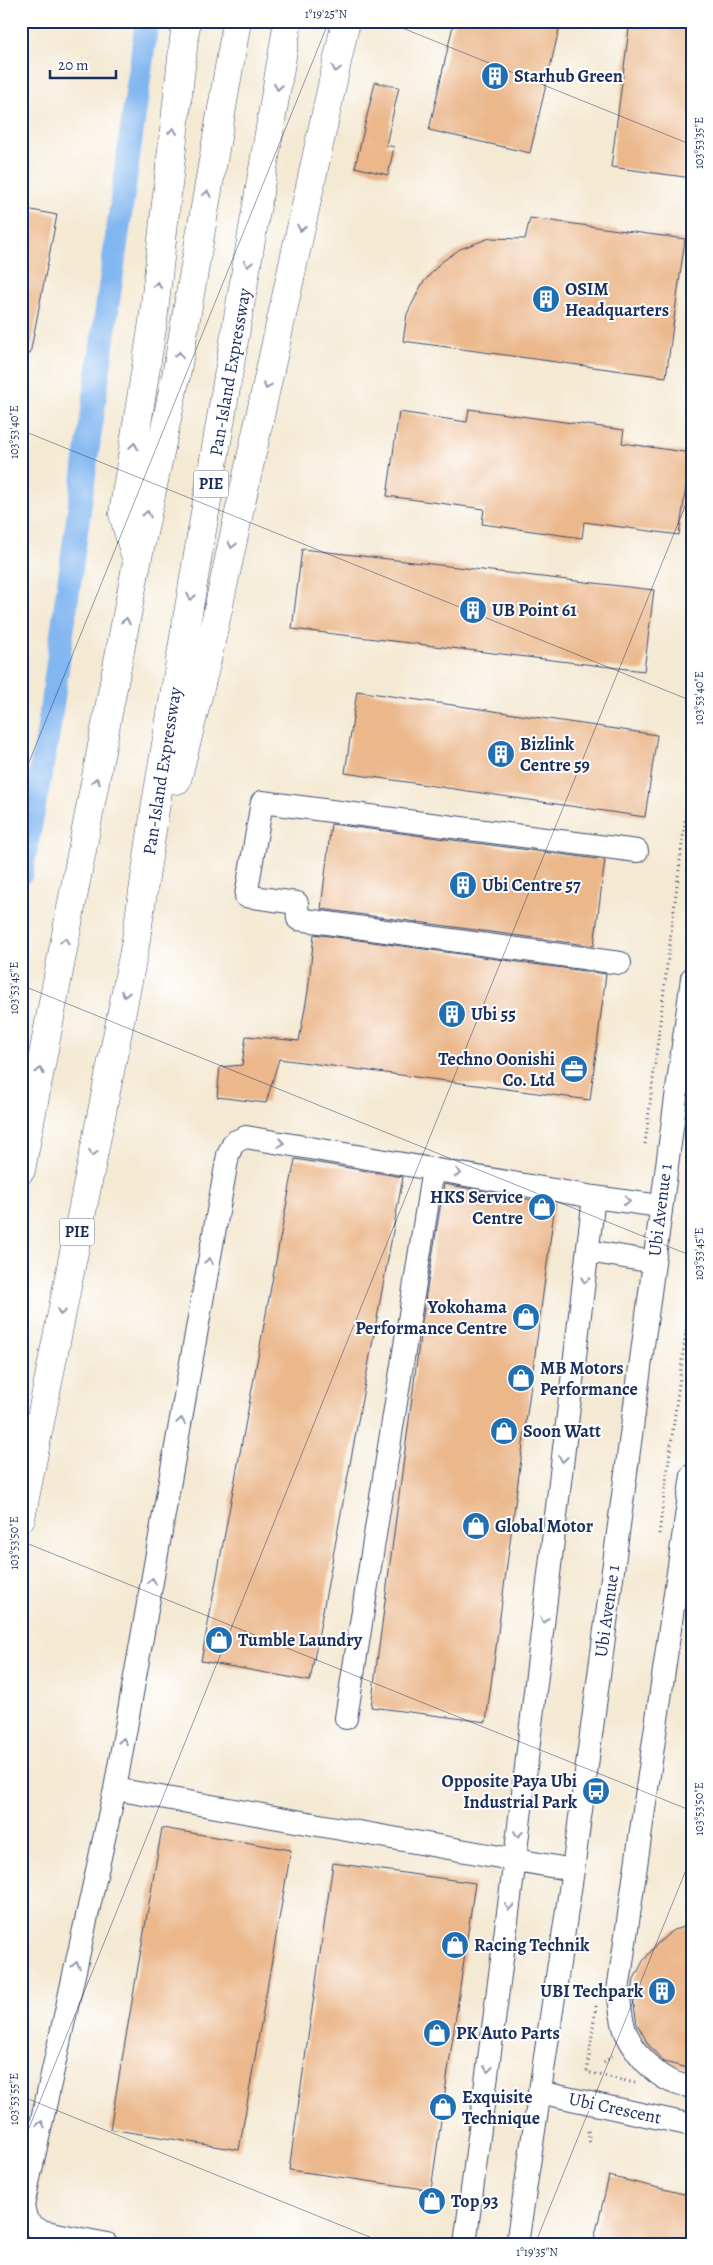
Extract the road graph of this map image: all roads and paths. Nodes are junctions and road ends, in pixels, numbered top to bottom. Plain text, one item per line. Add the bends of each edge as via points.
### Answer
1 (186, 21) edge
2 (237, 21) edge
3 (288, 21) edge
4 (346, 21) edge
5 (137, 562) junction
6 (692, 764) edge
7 (637, 851) dead end
8 (135, 946) junction
9 (620, 963) dead end
10 (692, 978) edge
11 (645, 1144) dead end
12 (433, 1169) junction
13 (21, 1170) edge
14 (594, 1197) junction
15 (660, 1206) junction
16 (588, 1251) junction
17 (654, 1262) junction
18 (692, 1475) edge
19 (21, 1518) edge
20 (346, 1718) dead end
21 (114, 1788) junction
22 (515, 1859) junction
23 (572, 1870) junction
24 (692, 2086) edge
25 (539, 2092) junction
26 (692, 2125) edge
27 (588, 2131) dead end
28 (590, 2145) dead end
29 (107, 2244) edge
30 (465, 2244) edge
31 (517, 2244) edge

5 -> 1 highway via 124,514 153,322
5 -> 2 highway via 176,376
3 -> 8 highway, Pan-Island Expressway / PIE
4 -> 8 highway via 207,660
13 -> 5 highway
6 - 11 path
7 - 9 street via 262,802 246,896 297,903 298,919
8 -> 19 highway, Pan-Island Expressway / PIE
10 - 15 street, Ubi Avenue 1
12 -> 14 street
12 - 20 street
21 -> 12 street via 228,1155 234,1142 246,1137
14 -> 15 street
14 - 16 street
15 - 17 street, Ubi Avenue 1
16 - 17 street
16 -> 22 street
17 - 23 street, Ubi Avenue 1
18 - 24 street via 618,1992 625,2032 642,2060 660,2075 684,2086
21 - 22 street
29 -> 21 street via 41,2231 28,2222 23,2206
22 - 23 street
22 -> 30 street
23 - 25 street, Ubi Avenue 1
25 - 26 street, Ubi Crescent
25 - 31 street, Ubi Avenue 1
27 - 28 path

